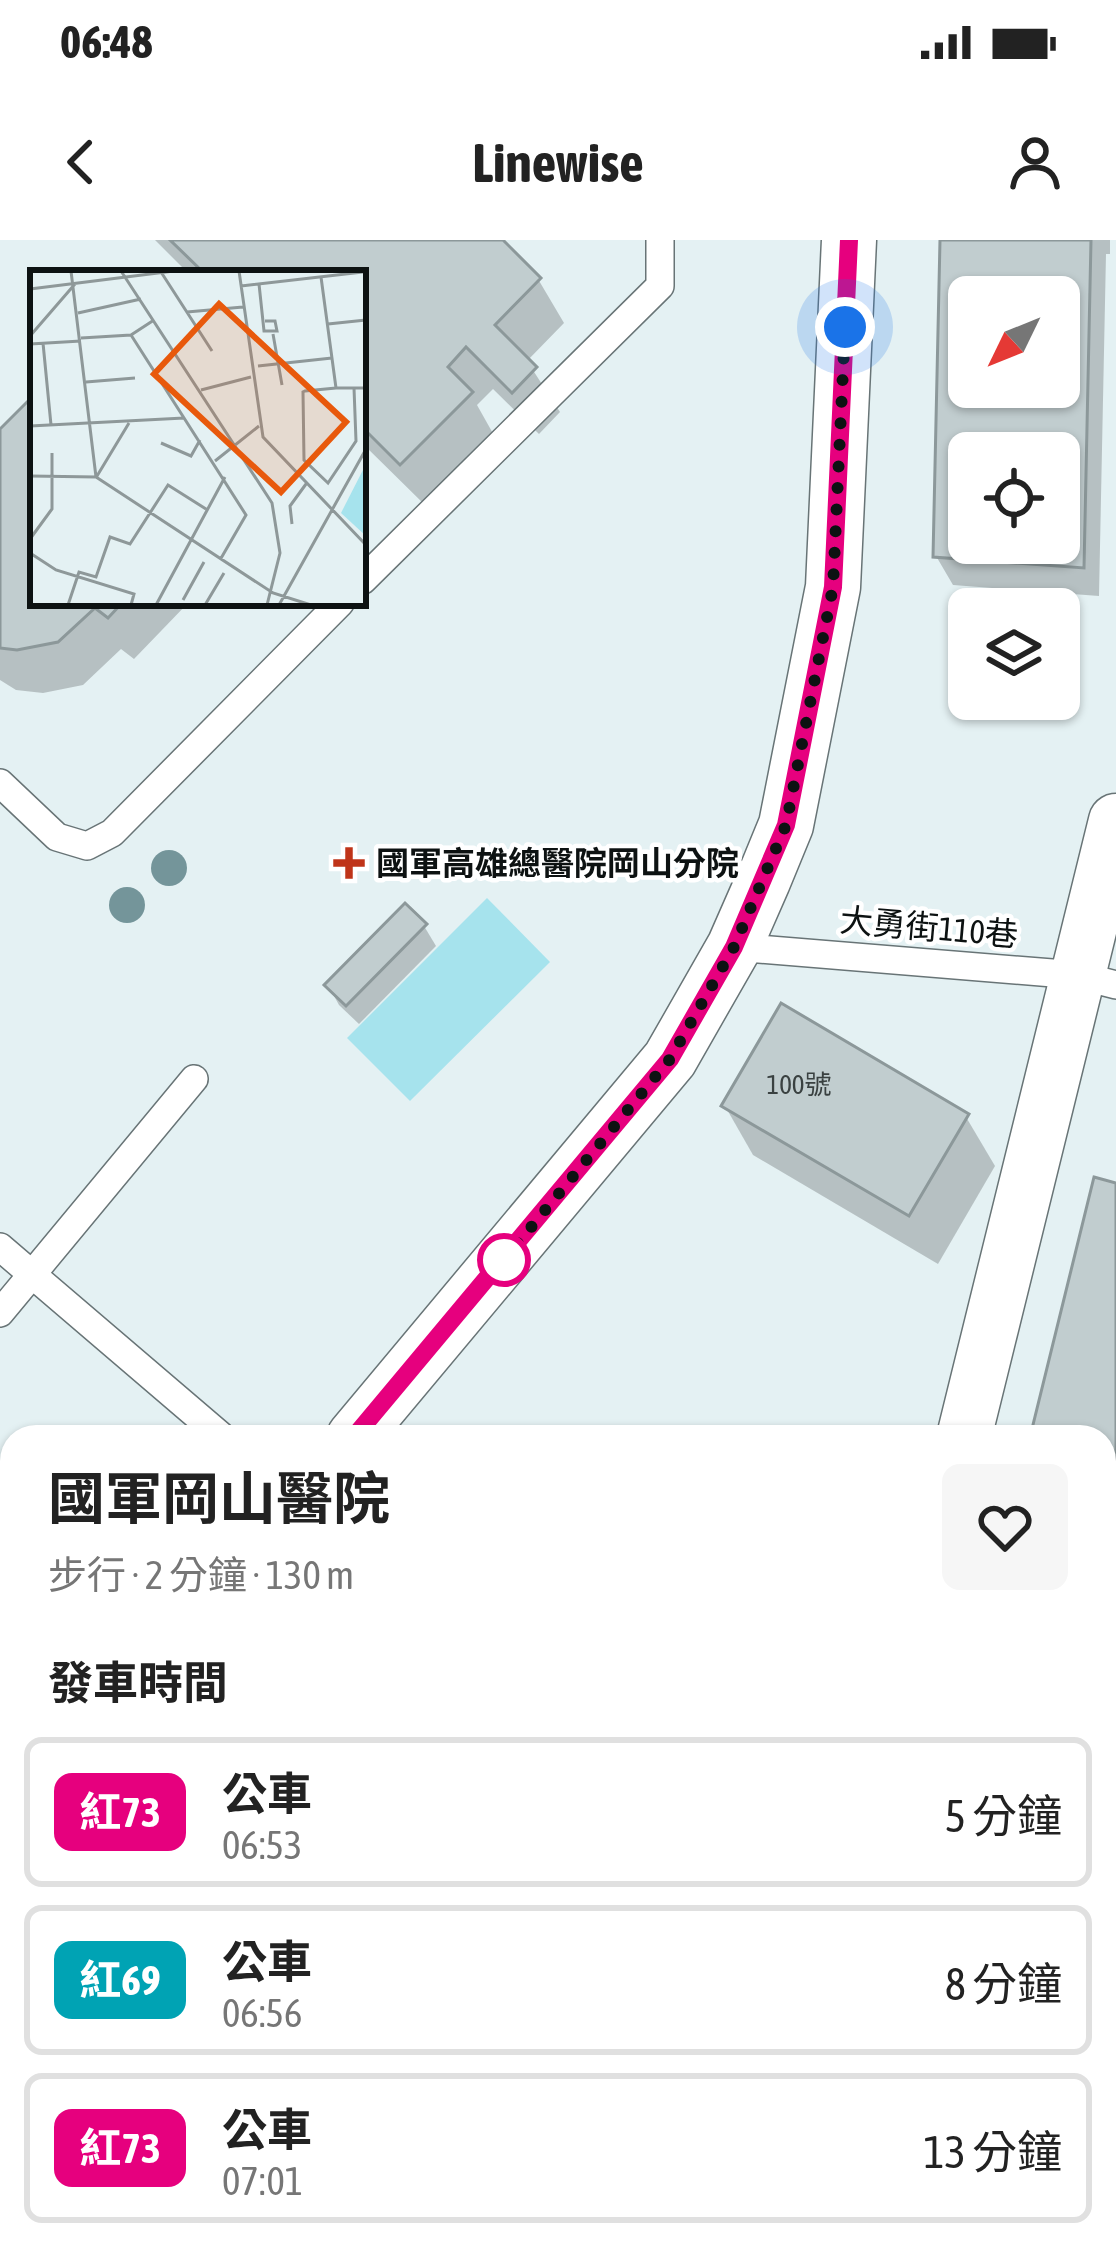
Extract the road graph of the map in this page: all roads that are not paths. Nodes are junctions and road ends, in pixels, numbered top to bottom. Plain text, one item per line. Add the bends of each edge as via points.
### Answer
1 (660, 240) edge
2 (849, 240) edge
3 (366, 577) edge
4 (337, 606) edge
5 (0, 783) edge
6 (1116, 820) edge
7 (734, 947) junction
8 (1096, 980) edge
9 (194, 1079) dead end
10 (0, 1247) edge
11 (32, 1274) junction
12 (0, 1312) edge
13 (208, 1425) edge
14 (379, 1425) edge
15 (967, 1425) edge

1 - 3 lane via 660,286
2 - 7 street via 833,587 786,825
4 - 5 lane via 100,840 87,846 57,837
6 - 8 street
7 - 8 lane, 大勇街110巷
7 - 14 street via 670,1059
8 - 15 street
9 - 11 lane
10 - 11 lane
11 - 12 lane
11 - 13 lane

